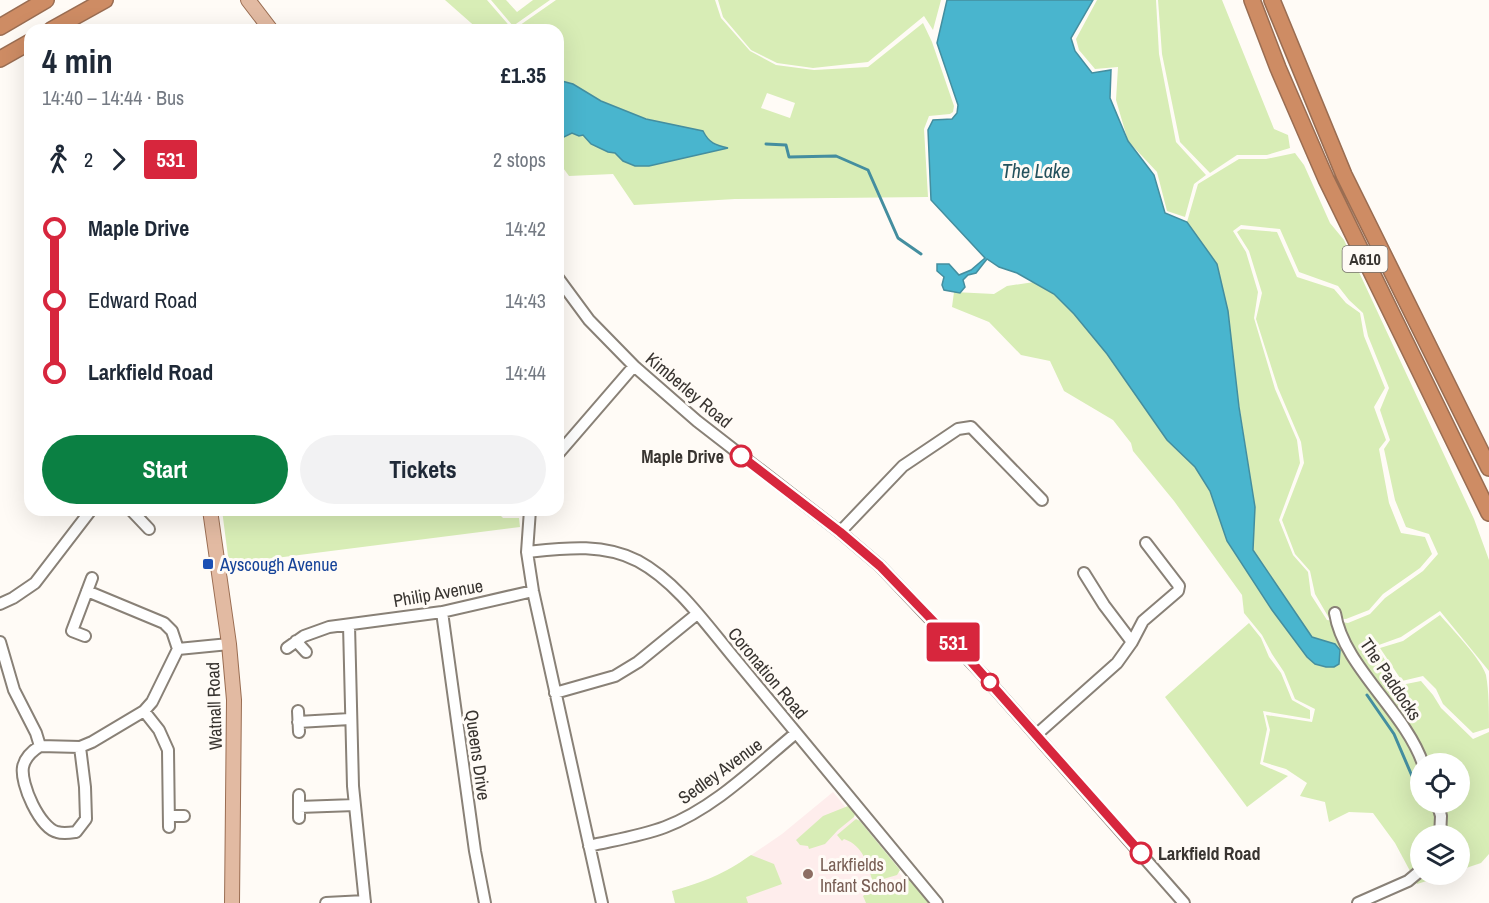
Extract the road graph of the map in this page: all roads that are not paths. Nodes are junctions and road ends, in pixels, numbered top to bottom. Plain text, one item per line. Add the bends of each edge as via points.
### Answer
1 (46, 0) edge
2 (105, 0) edge
3 (248, 0) edge
4 (1252, 0) edge
5 (1272, 0) edge
6 (62, 24) edge
7 (266, 24) edge
8 (0, 27) edge
9 (24, 45) edge
10 (0, 58) edge
11 (564, 286) edge
12 (634, 366) junction
13 (564, 447) edge
14 (1489, 468) edge
15 (1042, 500) dead end
16 (1489, 513) edge
17 (86, 516) edge
18 (137, 516) edge
19 (211, 516) edge
20 (530, 516) edge
21 (149, 529) dead end
22 (840, 532) junction
23 (1146, 543) dead end
24 (527, 552) junction
25 (1084, 573) dead end
26 (92, 578) dead end
27 (87, 591) junction
28 (533, 591) junction
29 (0, 604) edge
30 (442, 612) junction
31 (1335, 613) dead end
32 (697, 614) junction
33 (349, 624) junction
34 (85, 636) dead end
35 (0, 642) edge
36 (1132, 642) junction
37 (229, 644) junction
38 (178, 649) junction
39 (306, 652) dead end
40 (555, 693) junction
41 (144, 711) junction
42 (350, 719) junction
43 (298, 722) dead end
44 (796, 733) junction
45 (1036, 735) junction
46 (40, 746) junction
47 (80, 747) junction
48 (1420, 753) edge
49 (299, 795) dead end
50 (355, 805) junction
51 (184, 816) dead end
52 (589, 846) junction
53 (1410, 879) edge
54 (365, 902) edge
55 (232, 903) edge
56 (326, 903) edge
57 (485, 903) edge
58 (602, 903) edge
59 (937, 903) edge
60 (1184, 903) edge
61 (1358, 903) edge

1 - 8 highway
2 - 6 highway
3 - 7 main road
4 - 16 highway, A610 via 1326,179
5 - 14 highway, A610 via 1344,175
9 - 10 highway
11 - 12 street, Kimberley Road via 589,320
12 - 13 street
12 - 22 street, Kimberley Road via 697,421
15 - 22 street via 971,427 964,427 903,466
17 - 29 street via 35,583
18 - 21 street
19 - 37 main road, Watnall Road
20 - 24 street
22 - 45 street, Kimberley Road via 915,601
23 - 36 street via 1179,586 1143,621
24 - 28 street
24 - 32 street, Coronation Road via 577,547 638,561 668,582
25 - 36 street
26 - 27 street
27 - 34 street via 72,631
27 - 38 street via 164,623 172,631
28 - 30 street, Philip Avenue
28 - 40 street
30 - 33 street, Philip Avenue
30 - 57 street, Queens Drive
31 - 48 street, The Paddocks via 1337,628 1357,663
32 - 40 street via 627,670
32 - 44 street, Coronation Road
33 - 39 street, Philip Avenue via 314,631 292,645
33 - 42 street
35 - 46 street via 14,690
36 - 45 street via 1117,663
37 - 38 street
37 - 55 main road, Watnall Road via 234,700
38 - 41 street
40 - 52 street
41 - 47 street
41 - 51 street via 168,750 170,822
42 - 43 street
42 - 50 street
44 - 52 street, Sedley Avenue via 696,812 667,826
44 - 59 street, Coronation Road
45 - 60 street, Kimberley Road
46 - 47 street
46 - 47 street via 32,751 22,769 28,795 48,828 65,833 76,832 86,819
49 - 50 street via 299,812
50 - 54 street
52 - 58 street
53 - 61 street
54 - 56 street

